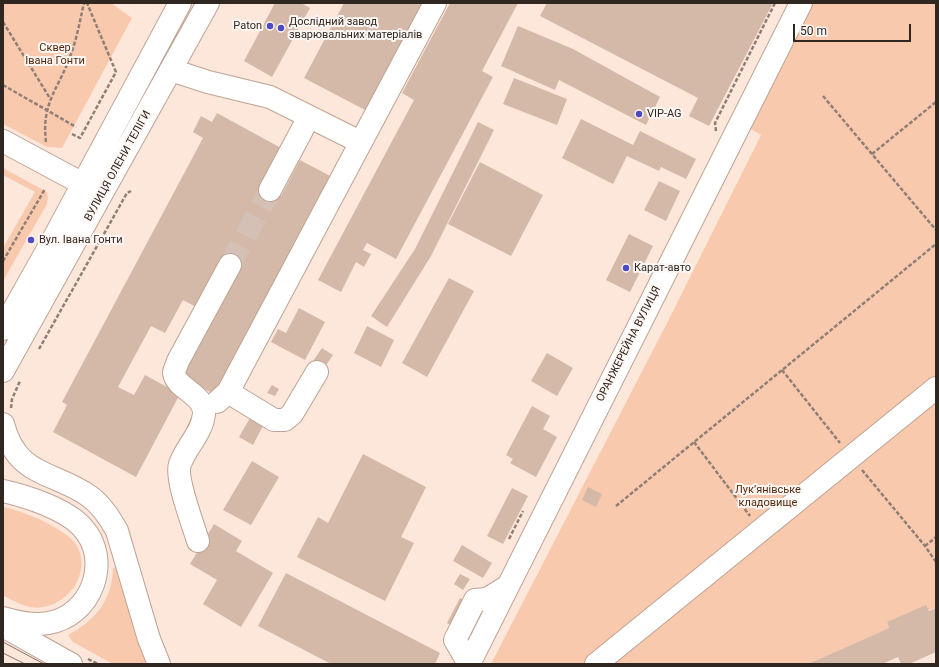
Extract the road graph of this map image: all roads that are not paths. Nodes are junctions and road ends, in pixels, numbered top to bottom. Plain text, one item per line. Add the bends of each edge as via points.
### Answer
1 (180, 3) edge
2 (208, 3) edge
3 (435, 3) edge
4 (801, 3) edge
5 (171, 70) junction
6 (310, 116) junction
7 (3, 141) edge
8 (360, 142) junction
9 (83, 184) junction
10 (270, 190) tunnel mouth
11 (94, 210) junction
12 (230, 265) tunnel mouth
13 (3, 329) edge
14 (316, 372) dead end
15 (12, 375) edge
16 (936, 388) edge
17 (228, 392) junction
18 (204, 413) junction
19 (7, 420) edge
20 (3, 491) edge
21 (198, 541) dead end
22 (3, 618) edge
23 (3, 626) edge
24 (72, 664) edge
25 (159, 664) edge
26 (469, 664) edge
27 (596, 664) edge

1 - 9 main road, ВУЛИЦЯ ОЛЕНИ ТЕЛІГИ
2 - 5 main road, ВУЛИЦЯ ОЛЕНИ ТЕЛІГИ
3 - 8 main road
4 - 26 main road, ОРАНЖЕРЕЙНА ВУЛИЦЯ
5 - 6 main road via 208,82 270,96
5 - 11 main road, ВУЛИЦЯ ОЛЕНИ ТЕЛІГИ
6 - 8 main road
6 - 10 main road
7 - 9 main road
8 - 17 main road
9 - 11 main road via 95,200
9 - 13 main road, ВУЛИЦЯ ОЛЕНИ ТЕЛІГИ
11 - 15 main road, ВУЛИЦЯ ОЛЕНИ ТЕЛІГИ
12 - 18 main road via 174,372 177,381 192,392 201,403
14 - 17 main road via 292,414 285,420 274,420
16 - 27 main road
17 - 18 main road
18 - 21 main road via 201,426 180,463 179,470
19 - 25 main road via 13,446 26,464 88,495 110,517 118,531 149,639
20 - 22 main road via 58,511 83,527 91,539 97,567 92,589 86,600 68,616 48,624
23 - 24 main road

